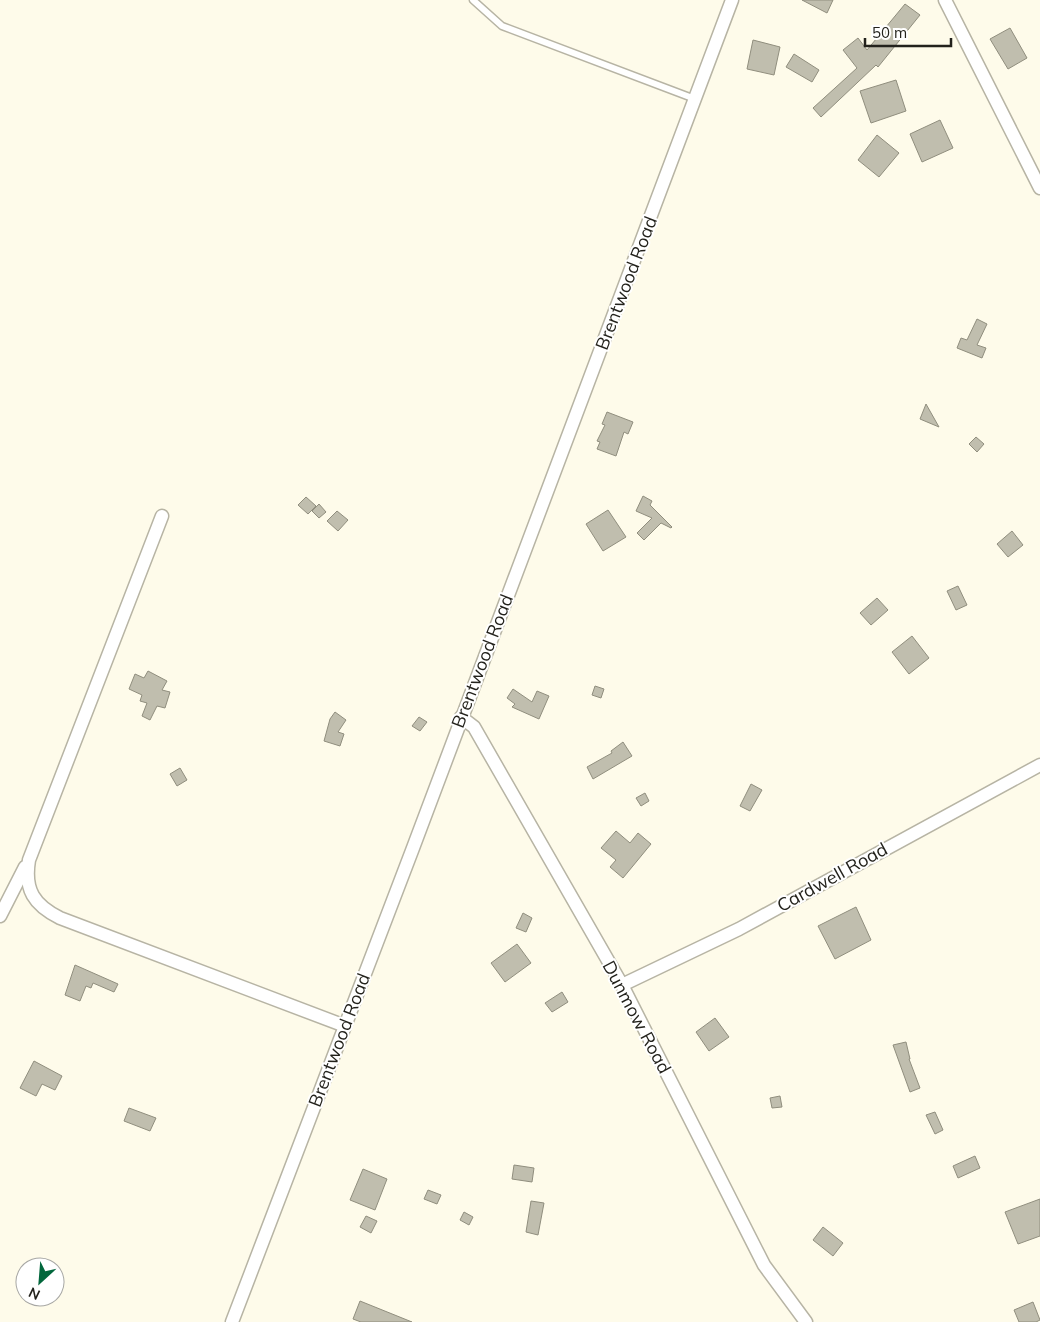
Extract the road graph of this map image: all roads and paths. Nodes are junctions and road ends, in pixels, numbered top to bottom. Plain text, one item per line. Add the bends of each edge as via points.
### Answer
1 (473, 0) edge
2 (732, 0) edge
3 (945, 0) edge
4 (694, 99) junction
5 (1040, 188) edge
6 (162, 516) dead end
7 (460, 717) junction
8 (1040, 765) edge
9 (29, 860) junction
10 (0, 916) edge
11 (622, 985) junction
12 (345, 1026) junction
13 (232, 1322) edge
14 (806, 1322) edge

1 - 4 lane via 502,26
2 - 4 street, Brentwood Road
3 - 5 street
4 - 7 street, Brentwood Road
6 - 9 street
7 - 11 street, Dunmow Road via 474,727
7 - 12 street, Brentwood Road
8 - 11 street, Cardwell Road via 739,928
9 - 10 street
9 - 12 street via 27,884 33,898 51,914
11 - 14 street, Dunmow Road via 764,1266
12 - 13 street, Brentwood Road

